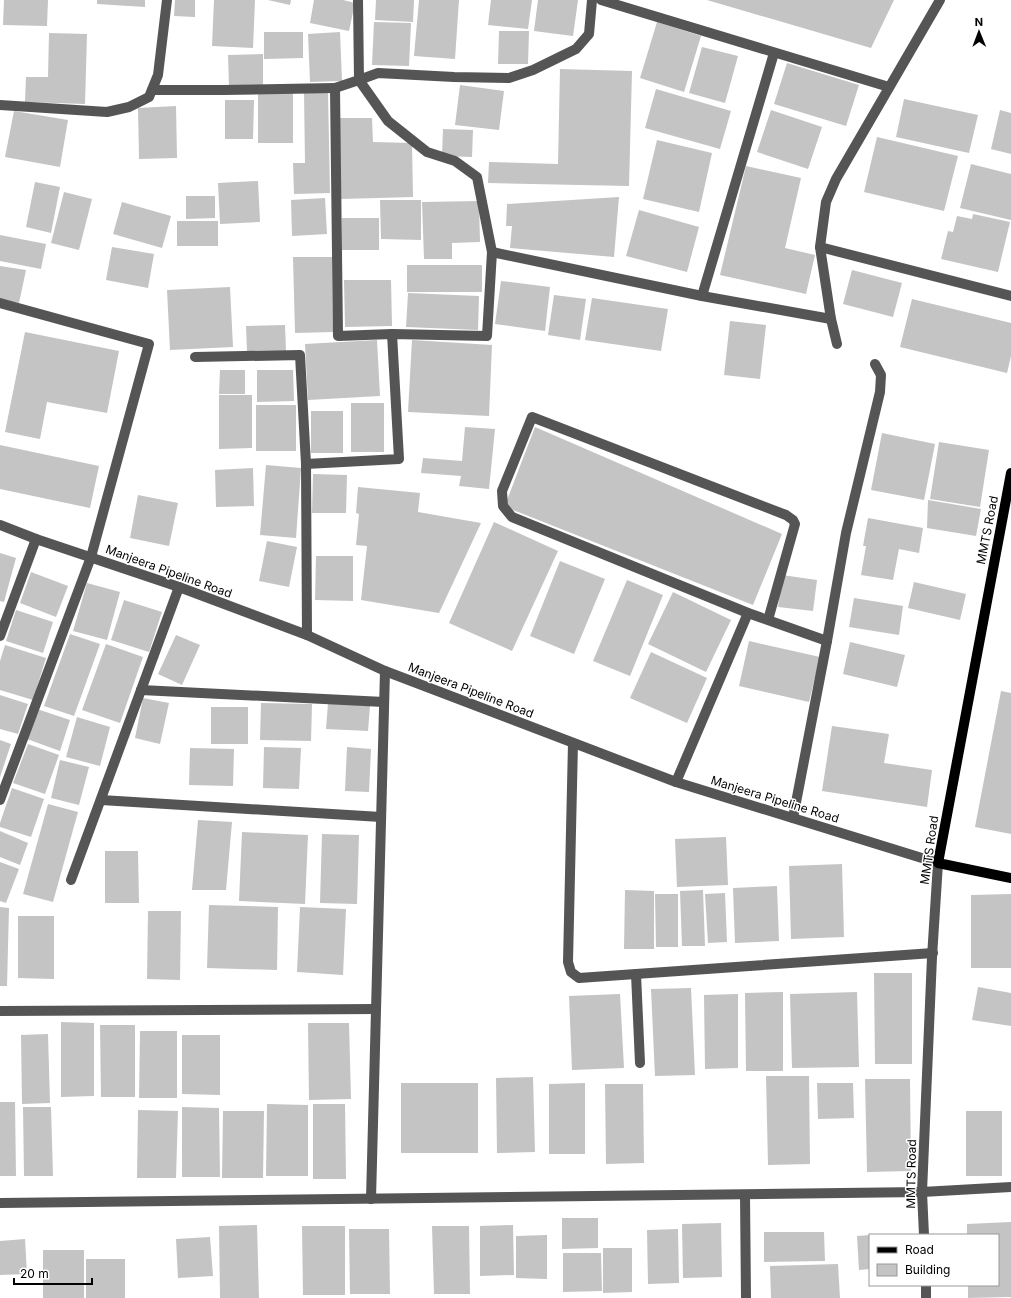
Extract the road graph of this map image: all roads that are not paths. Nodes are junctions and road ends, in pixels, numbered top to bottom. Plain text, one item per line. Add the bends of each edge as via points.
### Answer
1 (168, 0) edge
2 (358, 0) edge
3 (592, 0) edge
4 (601, 0) edge
5 (940, 0) edge
6 (774, 53) junction
7 (359, 80) junction
8 (888, 87) junction
9 (335, 88) junction
10 (152, 90) junction
11 (0, 106) edge
12 (820, 246) junction
13 (492, 252) junction
14 (702, 296) junction
15 (1011, 296) edge
16 (0, 303) edge
17 (831, 319) junction
18 (392, 334) junction
19 (837, 344) dead end
20 (195, 357) dead end
21 (875, 364) dead end
22 (306, 464) junction
23 (1011, 474) edge
24 (0, 525) edge
25 (36, 539) junction
26 (91, 557) junction
27 (179, 587) junction
28 (748, 613) junction
29 (768, 620) junction
30 (307, 635) junction
31 (0, 636) edge
32 (828, 641) junction
33 (385, 671) junction
34 (141, 690) junction
35 (384, 702) junction
36 (573, 743) junction
37 (676, 782) junction
38 (0, 800) edge
39 (100, 800) junction
40 (381, 817) junction
41 (793, 818) junction
42 (938, 863) junction
43 (1011, 878) edge
44 (71, 880) dead end
45 (933, 953) junction
46 (636, 974) junction
47 (376, 1010) junction
48 (0, 1012) edge
49 (640, 1063) dead end
50 (1011, 1187) edge
51 (922, 1192) junction
52 (745, 1195) junction
53 (371, 1200) junction
54 (0, 1203) edge
55 (924, 1234) edge
56 (926, 1286) edge
57 (746, 1298) edge
58 (926, 1298) edge

1 - 10 street via 158,75
2 - 7 street
3 - 7 street via 589,34 576,49 533,70 509,78 378,73
4 - 6 street
5 - 8 street
6 - 8 street
6 - 14 street
7 - 9 street
7 - 13 street via 388,121 427,152 456,161 477,177
8 - 12 street via 836,179 826,202
9 - 10 street
9 - 18 street via 338,336
10 - 11 street via 149,96 129,107 107,112
12 - 15 street
12 - 17 street
13 - 14 street
13 - 18 street via 487,336
14 - 17 street
16 - 26 street via 149,344
17 - 19 street
18 - 22 street via 399,459
20 - 22 street via 300,355
21 - 32 street via 882,375 880,392 846,534
22 - 30 street
23 - 42 main road, MMTS Road
24 - 25 street, Manjeera Pipeline Road
25 - 26 street, Manjeera Pipeline Road
25 - 31 street
26 - 27 street, Manjeera Pipeline Road
26 - 38 street
27 - 30 street, Manjeera Pipeline Road
27 - 34 street
28 - 29 street
28 - 29 street via 512,517 503,506 502,491 532,417 786,515 793,520 796,524
28 - 37 street
29 - 32 street
30 - 33 street, Manjeera Pipeline Road
32 - 41 street
33 - 35 street
33 - 36 street, Manjeera Pipeline Road
34 - 35 street
34 - 39 street
35 - 40 street
36 - 37 street, Manjeera Pipeline Road
36 - 46 street via 568,962 571,972 579,978
37 - 41 street, Manjeera Pipeline Road
39 - 40 street
39 - 44 street
40 - 47 street
41 - 42 street, Manjeera Pipeline Road
42 - 43 main road
42 - 45 street, MMTS Road
45 - 46 street
45 - 51 street, MMTS Road
46 - 49 street
47 - 48 street
47 - 53 street
50 - 51 street
51 - 52 street
51 - 55 street, MMTS Road
52 - 53 street
52 - 57 street
53 - 54 street
56 - 58 street

